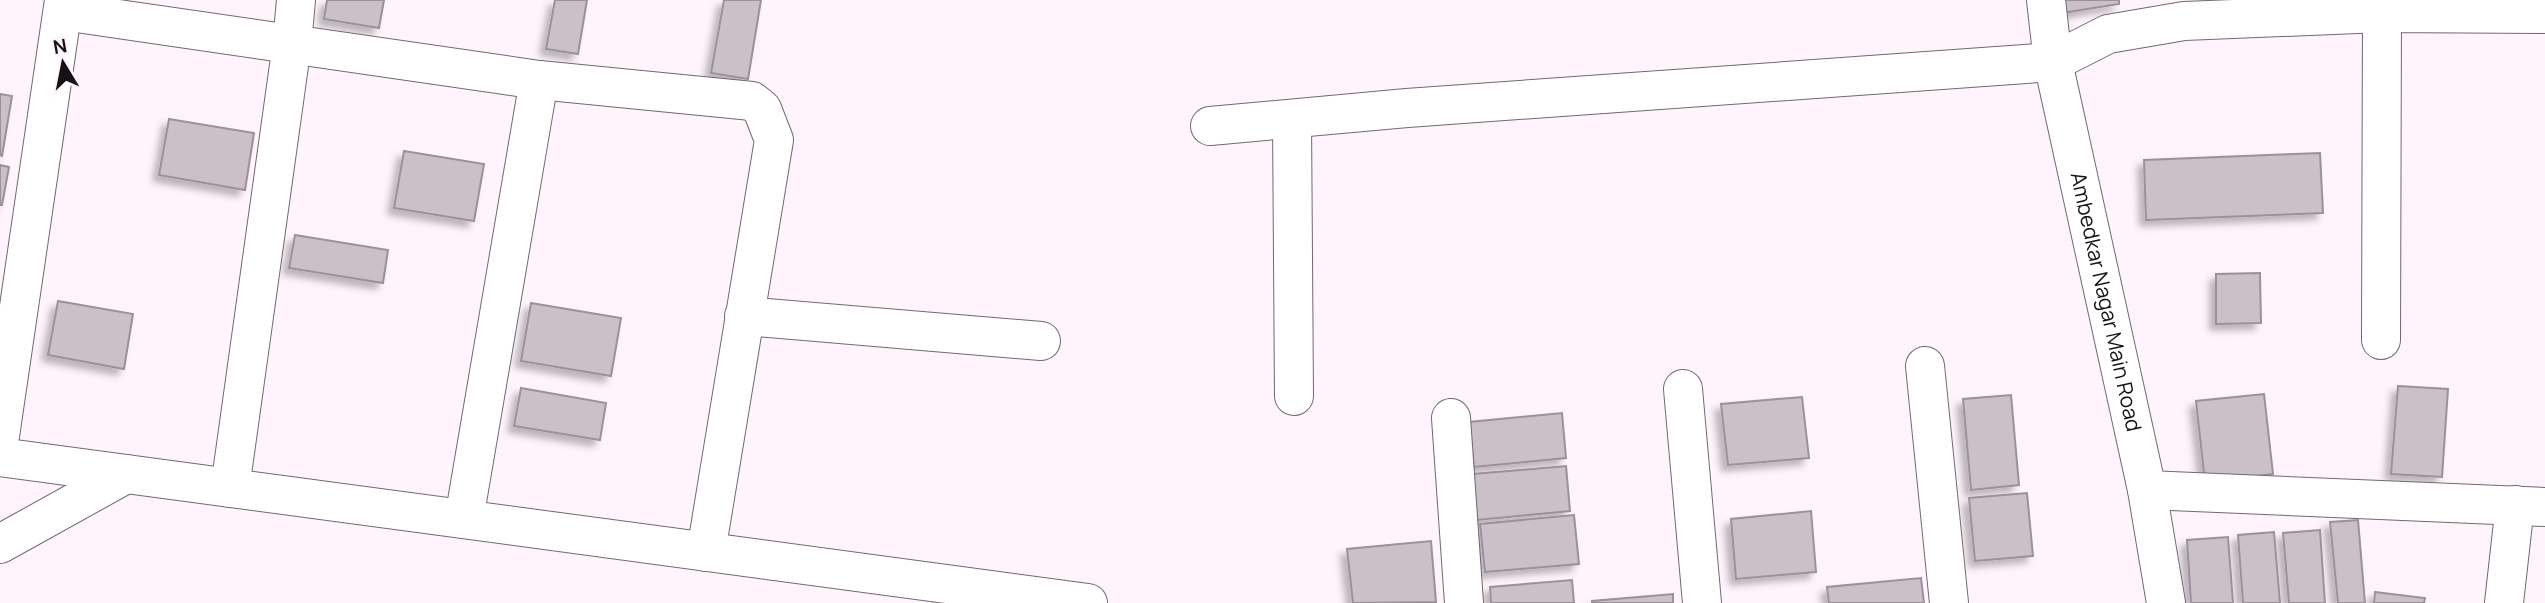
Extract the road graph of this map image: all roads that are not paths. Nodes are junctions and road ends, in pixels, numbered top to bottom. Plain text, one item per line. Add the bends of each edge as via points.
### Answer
1 (296, 0) edge
2 (2046, 0) edge
3 (63, 5) edge
4 (2530, 9) edge
5 (2382, 13) junction
6 (292, 44) junction
7 (2053, 62) junction
8 (539, 80) junction
9 (1292, 119) junction
10 (1210, 126) dead end
11 (744, 316) junction
12 (1041, 341) dead end
13 (2381, 341) dead end
14 (1925, 366) dead end
15 (1683, 389) dead end
16 (1294, 396) dead end
17 (1451, 418) dead end
18 (0, 436) edge
19 (0, 457) edge
20 (126, 474) junction
21 (230, 488) junction
22 (2147, 490) junction
23 (2530, 506) edge
24 (464, 519) junction
25 (0, 544) edge
26 (706, 552) junction
27 (1088, 603) edge
28 (1464, 603) edge
29 (1702, 603) edge
30 (1949, 603) edge
31 (2166, 603) edge
32 (2504, 603) edge

1 - 6 street
2 - 7 street, Ambedkar Nagar Main Road
3 - 6 street
3 - 18 street
4 - 5 street
5 - 7 street via 2184,21 2108,34
5 - 13 street
6 - 8 street
6 - 21 street
7 - 9 street
7 - 22 street, Ambedkar Nagar Main Road
8 - 11 street via 752,101 762,109 774,140
8 - 24 street
9 - 10 street
9 - 16 street
11 - 12 street
11 - 26 street
14 - 30 street
15 - 29 street
17 - 28 street
19 - 20 street
20 - 21 street
20 - 25 street
21 - 24 street
22 - 23 street
22 - 31 street, Ambedkar Nagar Main Road
23 - 32 street
24 - 26 street
26 - 27 street

